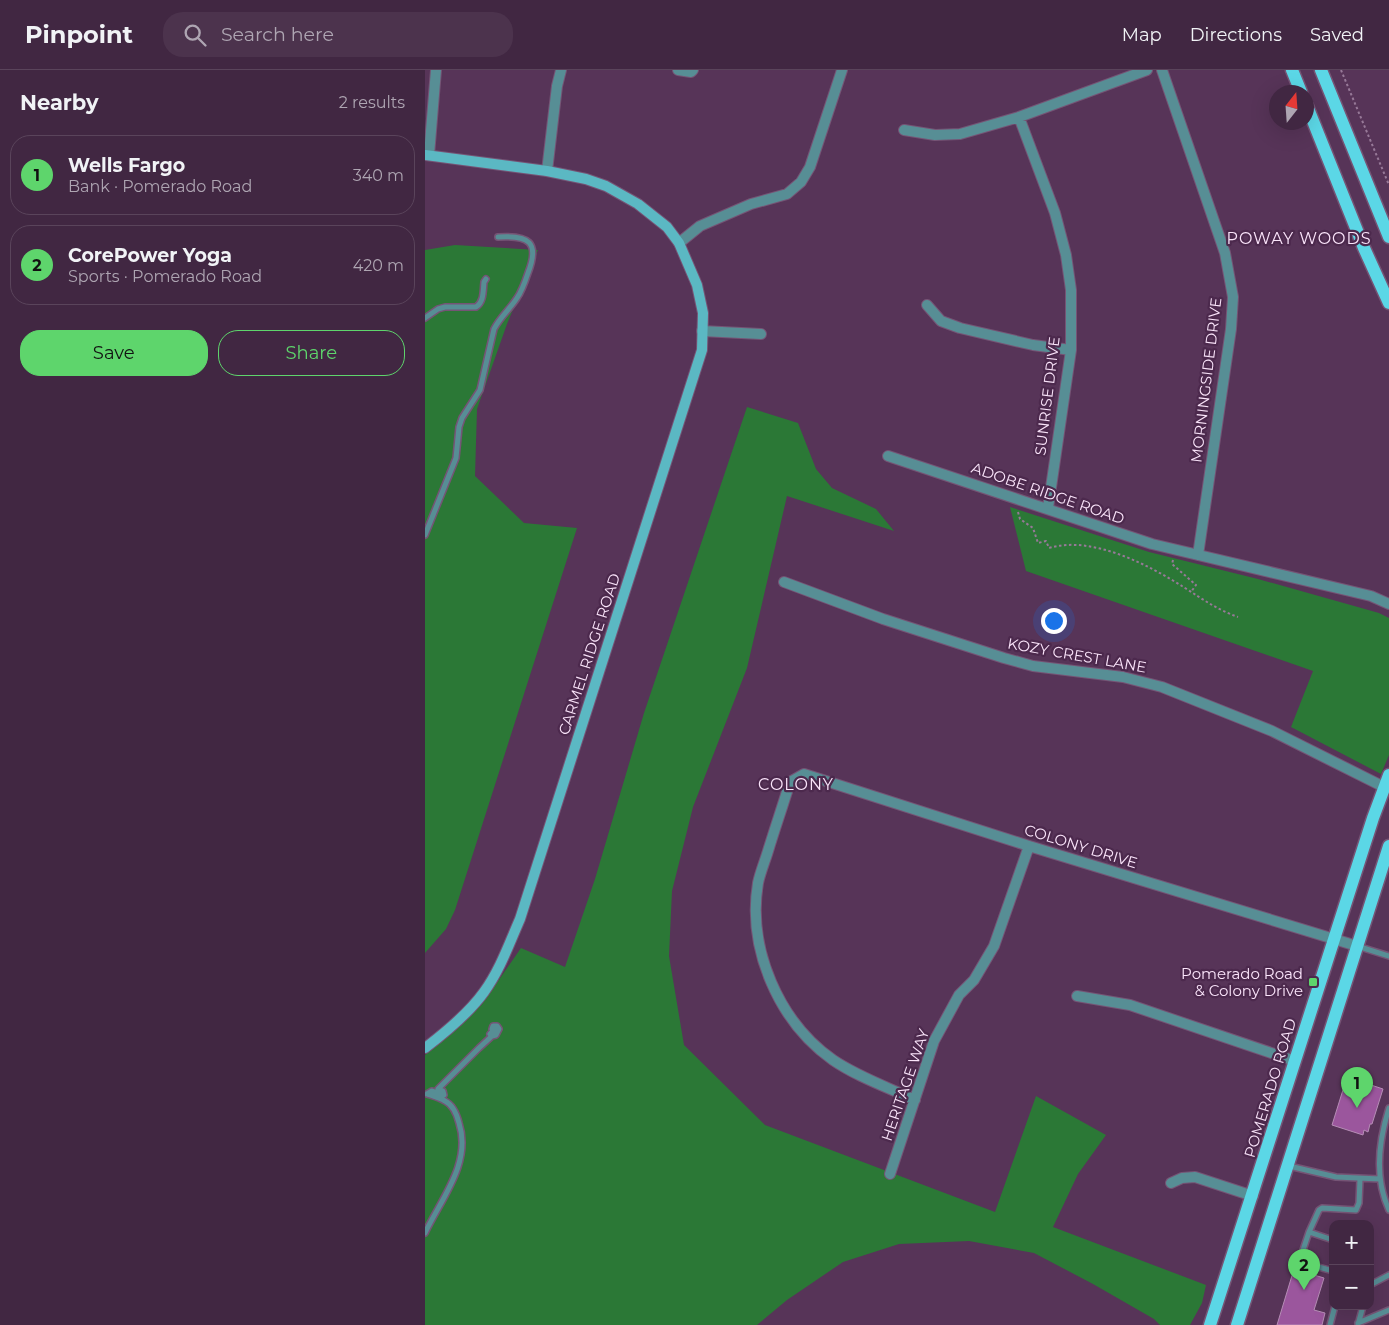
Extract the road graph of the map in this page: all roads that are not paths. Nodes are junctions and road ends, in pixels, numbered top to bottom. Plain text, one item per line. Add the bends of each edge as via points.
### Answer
1 (436, 70) edge
2 (561, 70) edge
3 (678, 70) edge
4 (693, 70) edge
5 (842, 70) edge
6 (1147, 70) edge
7 (1162, 70) edge
8 (1292, 70) edge
9 (1321, 70) edge
10 (1298, 85) edge
11 (1019, 117) junction
12 (1314, 123) edge
13 (904, 130) dead end
14 (427, 155) edge
15 (547, 170) junction
16 (498, 237) dead end
17 (1389, 237) edge
18 (679, 243) junction
19 (486, 279) dead end
20 (1389, 303) edge
21 (927, 306) dead end
22 (425, 318) edge
23 (702, 332) junction
24 (761, 334) dead end
25 (1071, 350) junction
26 (888, 456) dead end
27 (1047, 508) junction
28 (425, 534) edge
29 (1198, 555) junction
30 (784, 582) dead end
31 (1389, 604) edge
32 (1387, 781) edge
33 (1029, 846) junction
34 (1389, 846) edge
35 (1334, 939) junction
36 (1357, 946) junction
37 (1389, 956) edge
38 (1077, 996) dead end
39 (490, 1034) dead end
40 (425, 1048) edge
41 (1295, 1061) junction
42 (915, 1100) junction
43 (1389, 1108) edge
44 (1289, 1166) junction
45 (890, 1174) dead end
46 (1360, 1179) junction
47 (1380, 1179) junction
48 (1171, 1183) dead end
49 (1253, 1196) junction
50 (1389, 1210) edge
51 (1309, 1232) junction
52 (425, 1233) edge
53 (1329, 1239) edge
54 (1329, 1270) edge
55 (1389, 1275) edge
56 (1374, 1283) edge
57 (1334, 1310) edge
58 (1362, 1310) edge
59 (1389, 1310) edge
60 (1358, 1324) edge
61 (1211, 1325) edge
62 (1237, 1325) edge
63 (1330, 1325) edge

1 - 14 street
2 - 15 street
3 - 4 street
5 - 18 street via 810,167 801,182 787,194 751,204 701,226
6 - 11 street
7 - 29 street, MORNINGSIDE DRIVE via 1225,253 1233,296
8 - 10 main road
9 - 17 main road
11 - 13 street via 960,134 935,135
11 - 25 street, SUNRISE DRIVE via 1055,213 1066,255 1071,290
12 - 20 main road
14 - 15 street, CARMEL RIDGE ROAD
15 - 18 street, CARMEL RIDGE ROAD via 605,186 638,204 667,227
16 - 28 lane via 526,240 533,250 533,259 520,294 494,329 480,390 462,418 456,458
18 - 23 street, CARMEL RIDGE ROAD via 697,285 703,313
19 - 22 lane via 480,305 445,307
21 - 25 street via 941,321 960,328
23 - 24 street
23 - 40 street, CARMEL RIDGE ROAD via 702,350 520,919 503,960 484,993 448,1030
25 - 27 street, SUNRISE DRIVE
26 - 27 street, ADOBE RIDGE ROAD
27 - 29 street, ADOBE RIDGE ROAD via 1153,544
29 - 31 street, ADOBE RIDGE ROAD via 1371,596
30 - 32 street, KOZY CREST LANE via 1033,666 1123,677 1162,686
32 - 35 main road, POMERADO ROAD
33 - 35 street, COLONY DRIVE
33 - 42 street, HERITAGE WAY via 994,946 974,980 959,994 934,1041
33 - 42 street, COLONY DRIVE via 804,774 790,782 758,883 756,923 765,969 781,1004 800,1030 831,1059
34 - 36 main road
35 - 36 street, COLONY DRIVE
35 - 41 main road, POMERADO ROAD
36 - 37 lane
36 - 44 main road
38 - 41 street via 1130,1006
39 - 52 lane via 495,1029 493,1026 497,1026 496,1035 438,1089 444,1095 432,1091 427,1094 446,1101 453,1109 463,1141 459,1166
41 - 49 main road, POMERADO ROAD
42 - 45 street, HERITAGE WAY
43 - 47 lane via 1380,1149
44 - 46 lane via 1329,1176
44 - 62 main road
46 - 47 lane
46 - 51 lane via 1356,1210 1322,1208
47 - 50 lane
48 - 49 street via 1195,1177
49 - 61 main road, POMERADO ROAD
51 - 53 lane
51 - 54 lane via 1301,1260
55 - 56 lane
57 - 63 lane
58 - 60 lane
59 - 60 lane

